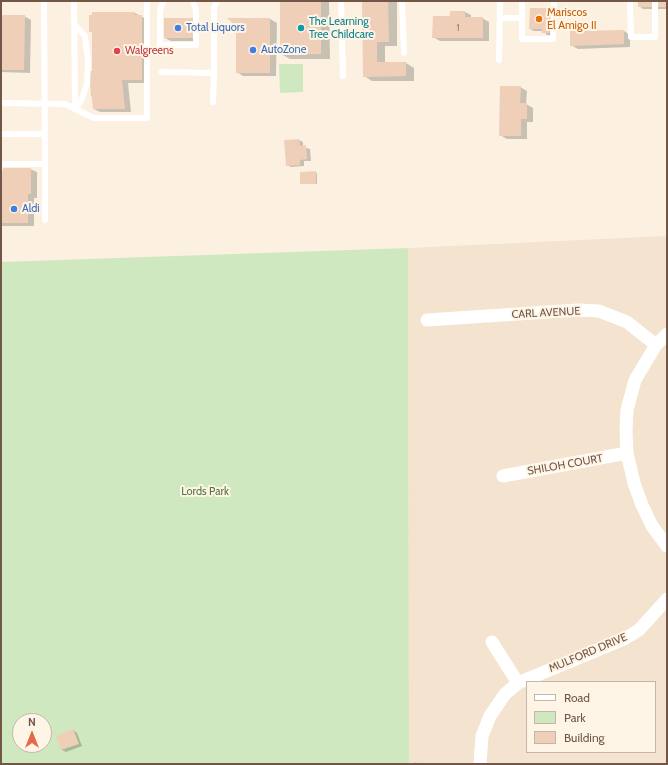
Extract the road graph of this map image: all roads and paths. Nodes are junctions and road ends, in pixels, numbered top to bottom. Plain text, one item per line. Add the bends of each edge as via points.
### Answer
1 (44, 1) edge
2 (74, 1) edge
3 (147, 1) edge
4 (163, 1) edge
5 (192, 1) edge
6 (216, 1) edge
7 (341, 1) edge
8 (402, 1) edge
9 (500, 1) edge
10 (522, 1) edge
11 (554, 1) edge
12 (630, 1) edge
13 (654, 1) edge
14 (500, 18) junction
15 (522, 18) junction
16 (74, 24) junction
17 (404, 53) dead end
18 (499, 60) dead end
19 (162, 72) dead end
20 (214, 73) junction
21 (343, 76) dead end
22 (213, 102) dead end
23 (1, 103) edge
24 (44, 103) junction
25 (75, 109) junction
26 (1, 134) edge
27 (45, 134) junction
28 (1, 164) edge
29 (45, 164) junction
30 (46, 220) dead end
31 (427, 320) dead end
32 (667, 334) edge
33 (656, 345) junction
34 (627, 454) junction
35 (502, 476) dead end
36 (667, 546) edge
37 (667, 599) edge
38 (492, 642) dead end
39 (518, 683) junction
40 (480, 764) edge

1 - 24 lane
2 - 16 lane
3 - 25 lane via 147,118 94,118
4 - 5 lane via 160,11 160,44 196,44 196,10
6 - 20 lane
7 - 21 lane
8 - 17 lane
9 - 14 lane
10 - 15 lane
11 - 15 lane via 553,39 522,39
12 - 13 lane via 631,37 655,37
14 - 15 lane
14 - 18 lane
16 - 25 lane
16 - 25 lane via 85,36 88,62 87,84
19 - 20 lane
20 - 22 lane
23 - 24 lane
24 - 25 lane via 64,104
24 - 27 lane
26 - 27 lane
27 - 29 lane
28 - 29 lane
29 - 30 lane
31 - 33 street, CARL AVENUE via 578,310 599,312 627,322
32 - 33 street
33 - 34 street via 643,364 630,394 627,410
34 - 35 street, SHILOH COURT
34 - 36 street via 642,505 652,526
37 - 39 street, MULFORD DRIVE via 639,630 624,639
38 - 39 street
39 - 40 street, MULFORD DRIVE via 505,694 488,721 482,736

